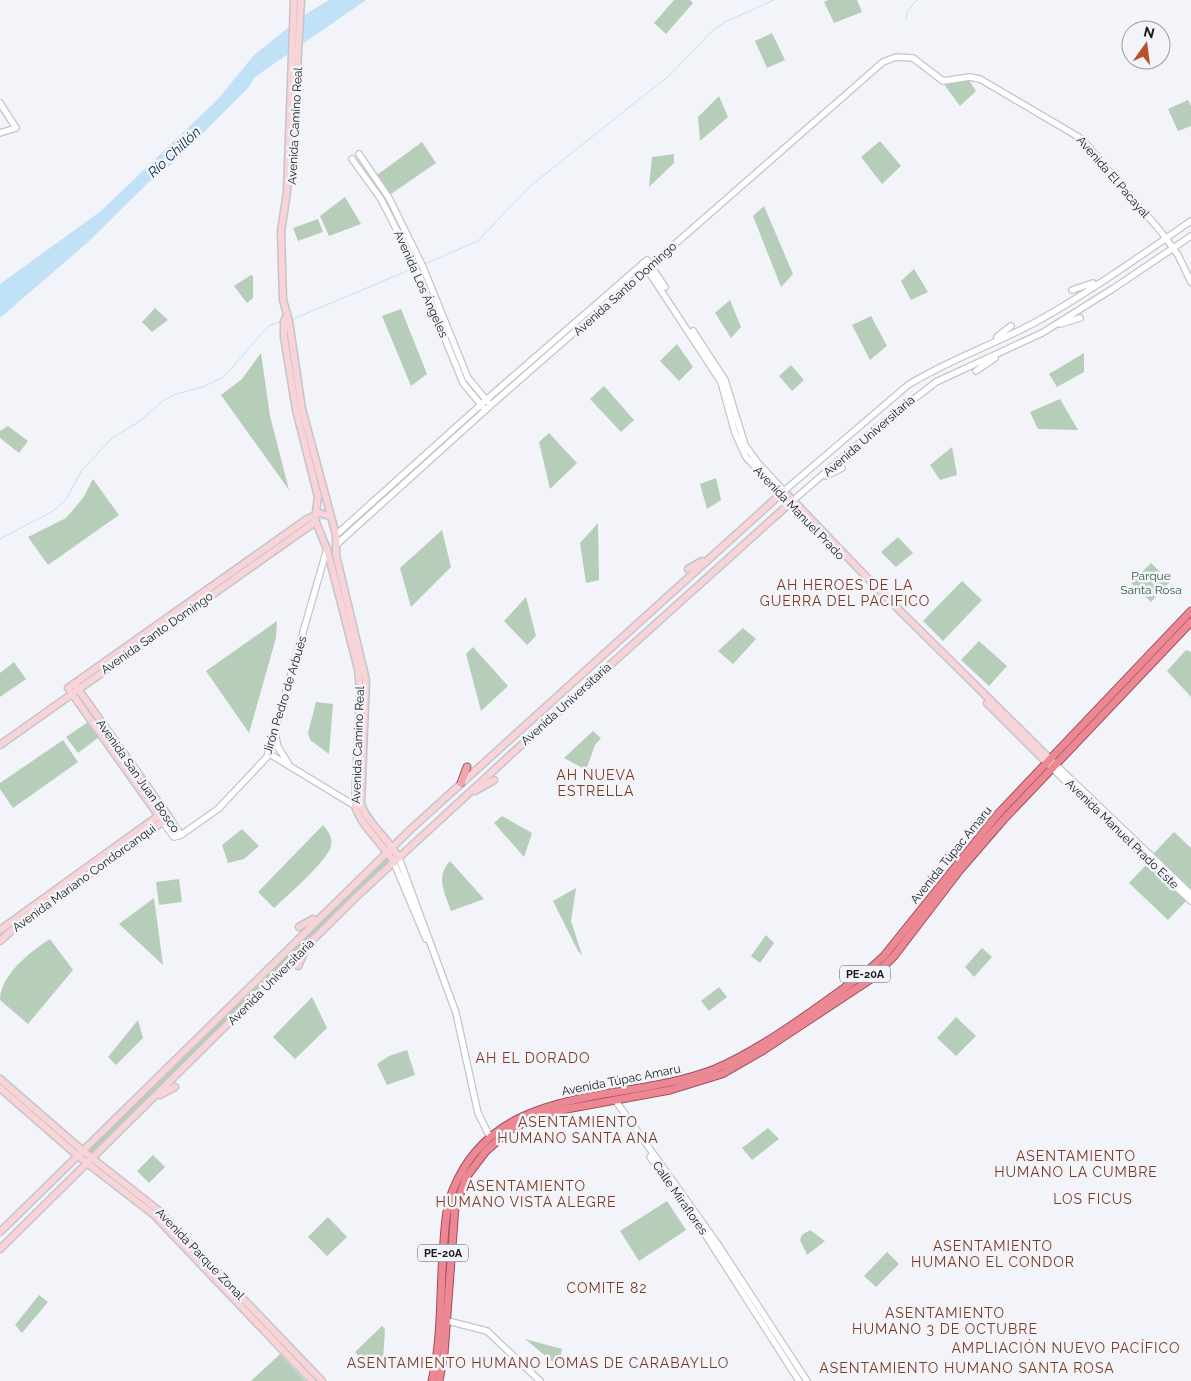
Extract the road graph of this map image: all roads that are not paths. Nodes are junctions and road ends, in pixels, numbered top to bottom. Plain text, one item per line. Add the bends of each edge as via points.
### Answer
1 (294, 0) edge
2 (299, 5) edge
3 (930, 72) joint
4 (0, 103) edge
5 (0, 133) edge
6 (359, 154) dead end
7 (352, 159) dead end
8 (1191, 221) edge
9 (1191, 236) edge
10 (1166, 239) junction
11 (1173, 249) junction
12 (647, 265) junction
13 (1102, 280) junction
14 (1191, 282) edge
15 (1072, 290) dead end
16 (286, 317) junction
17 (1080, 318) dead end
18 (1011, 326) dead end
19 (1051, 327) junction
20 (987, 345) junction
21 (1006, 350) junction
22 (976, 371) dead end
23 (483, 402) junction
24 (488, 408) junction
25 (842, 468) dead end
26 (815, 482) junction
27 (783, 493) junction
28 (791, 502) junction
29 (315, 515) junction
30 (330, 516) junction
31 (316, 522) junction
32 (742, 530) junction
33 (336, 535) junction
34 (751, 538) junction
35 (729, 541) junction
36 (336, 545) junction
37 (327, 549) junction
38 (738, 551) junction
39 (710, 558) junction
40 (688, 569) dead end
41 (1191, 611) edge
42 (1191, 622) edge
43 (71, 686) joint
44 (75, 692) junction
45 (275, 731) junction
46 (0, 745) edge
47 (268, 753) junction
48 (1051, 764) junction
49 (467, 767) dead end
50 (292, 768) junction
51 (494, 780) dead end
52 (461, 783) junction
53 (465, 796) junction
54 (443, 800) junction
55 (355, 806) junction
56 (452, 808) junction
57 (364, 810) junction
58 (431, 811) junction
59 (163, 817) junction
60 (439, 820) junction
61 (181, 836) joint
62 (390, 850) junction
63 (396, 861) junction
64 (72, 882) junction
65 (348, 889) junction
66 (1191, 894) edge
67 (356, 897) junction
68 (335, 901) junction
69 (1191, 901) edge
70 (343, 910) junction
71 (321, 915) junction
72 (299, 927) dead end
73 (1, 929) edge
74 (8, 933) junction
75 (0, 941) edge
76 (307, 946) junction
77 (298, 966) dead end
78 (0, 1079) edge
79 (175, 1087) dead end
80 (0, 1088) edge
81 (615, 1100) junction
82 (151, 1101) junction
83 (126, 1108) junction
84 (135, 1116) junction
85 (536, 1117) junction
86 (553, 1118) dead end
87 (114, 1120) junction
88 (123, 1129) junction
89 (490, 1137) junction
90 (80, 1154) junction
91 (90, 1161) junction
92 (47, 1186) junction
93 (56, 1194) junction
94 (37, 1196) junction
95 (46, 1205) junction
96 (0, 1232) edge
97 (0, 1249) edge
98 (442, 1320) junction
99 (312, 1381) edge
100 (322, 1381) edge
101 (432, 1381) edge
102 (439, 1381) edge
103 (540, 1381) edge
104 (800, 1381) edge
105 (807, 1381) edge

1 - 2 main road, Avenida Camino Real
2 - 16 main road, Avenida Camino Real via 287,192 281,231
3 - 10 street, Avenida El Pacayal via 945,81 970,77 980,79 1074,132
3 - 12 street, Avenida Santo Domingo via 918,61 907,57 883,62
4 - 5 street via 16,128
6 - 23 street, Avenida Los Ángeles via 389,198 423,267 468,378
7 - 23 street, Avenida Los Ángeles via 382,199 417,270 463,383
8 - 10 street, Avenida Universitaria
9 - 11 street, Avenida Universitaria
10 - 11 street, Avenida El Pacayal
10 - 13 street, Avenida Universitaria
11 - 14 street, Avenida El Pacayal
11 - 19 street, Avenida Universitaria
12 - 23 street, Avenida Santo Domingo
12 - 24 street, Avenida Santo Domingo
12 - 27 street, Avenida Manuel Prado via 725,380 739,432 748,450
13 - 15 street
13 - 20 street, Avenida Universitaria via 1034,323
16 - 29 main road, Avenida Camino Real via 284,337 296,410 318,497
16 - 30 main road, Avenida Camino Real via 302,409
17 - 19 street
18 - 20 street
19 - 21 street, Avenida Universitaria
20 - 27 street, Avenida Universitaria via 930,371 908,386
21 - 22 street
21 - 26 street, Avenida Universitaria via 936,382 918,394
23 - 24 street, Avenida Los Ángeles
23 - 33 street, Avenida Santo Domingo
24 - 36 street, Avenida Santo Domingo
25 - 26 street
26 - 28 street, Avenida Universitaria
27 - 28 main road, Avenida Manuel Prado
27 - 32 main road, Avenida Universitaria
28 - 34 main road, Avenida Universitaria
28 - 48 main road, Avenida Manuel Prado
29 - 30 main road via 322,512
29 - 31 main road, Avenida Camino Real
29 - 43 main road, Avenida Santo Domingo
30 - 33 main road, Avenida Camino Real
31 - 37 main road, Avenida Camino Real
31 - 44 main road, Avenida Santo Domingo
32 - 34 main road via 744,538
32 - 35 main road, Avenida Universitaria
33 - 36 main road, Avenida Camino Real
34 - 38 main road, Avenida Universitaria
35 - 38 main road via 736,543
35 - 39 main road, Avenida Universitaria
36 - 37 main road, Avenida Santo Domingo
36 - 57 main road, Avenida Camino Real via 339,570 365,671 361,796
37 - 45 street, Jirón Pedro de Arbués
37 - 55 main road, Avenida Camino Real via 360,682
38 - 53 main road, Avenida Universitaria
39 - 40 main road
39 - 52 main road, Avenida Universitaria
41 - 48 highway, Avenida Túpac Amaru / PE-20A
42 - 48 highway, Avenida Túpac Amaru / PE-20A
43 - 44 main road, Avenida San Juan Bosco
44 - 46 main road, Avenida Santo Domingo
44 - 59 main road, Avenida San Juan Bosco
45 - 47 street, Jirón Pedro de Arbués
45 - 50 street via 278,747
47 - 50 street
47 - 61 street, Jirón Pedro de Arbués via 218,809
48 - 66 street, Avenida Manuel Prado Este
48 - 69 street, Avenida Manuel Prado Este
48 - 81 highway, Avenida Túpac Amaru / PE-20A via 894,956 871,979 762,1052 722,1074 685,1086
48 - 89 highway, Avenida Túpac Amaru / PE-20A via 976,840 879,961 777,1034 731,1062 705,1072 668,1084 541,1108 510,1122
49 - 52 main road
50 - 55 street
51 - 53 main road
52 - 54 main road, Avenida Universitaria
53 - 56 main road, Avenida Universitaria
54 - 56 main road via 446,807
54 - 58 main road, Avenida Universitaria
55 - 57 street
55 - 62 main road, Avenida Camino Real via 358,816
56 - 60 main road, Avenida Universitaria
57 - 62 main road, Avenida Camino Real
58 - 60 main road via 437,812
58 - 62 main road, Avenida Universitaria
59 - 61 street, Avenida San Juan Bosco via 174,837
59 - 64 main road, Avenida Mariano Condorcanqui
60 - 63 main road, Avenida Universitaria
62 - 63 main road, Avenida Camino Real
62 - 65 main road, Avenida Universitaria
63 - 67 main road, Avenida Universitaria
63 - 89 street, Avenida Camino Real via 457,1018 474,1098
64 - 73 main road, Avenida Mariano Condorcanqui
64 - 74 main road, Avenida Mariano Condorcanqui
65 - 67 main road via 349,896
65 - 68 main road, Avenida Universitaria
67 - 70 main road, Avenida Universitaria
68 - 70 main road via 343,903
68 - 71 main road, Avenida Universitaria
70 - 76 main road, Avenida Universitaria
71 - 72 main road
71 - 83 main road, Avenida Universitaria
73 - 74 main road
74 - 75 main road, Avenida Mariano Condorcanqui
76 - 77 main road
76 - 82 main road, Avenida Universitaria
78 - 90 main road, Avenida Parque Zonal
79 - 82 main road
80 - 90 main road, Avenida Parque Zonal
81 - 85 highway, Avenida Túpac Amaru / PE-20A
81 - 104 street, Calle Miraflores via 630,1129 703,1231
81 - 105 street, Calle Miraflores via 712,1236
82 - 84 main road, Avenida Universitaria
83 - 84 main road via 128,1115
83 - 87 main road, Avenida Universitaria
84 - 88 main road, Avenida Universitaria
85 - 86 highway
85 - 98 highway, Avenida Túpac Amaru / PE-20A via 510,1130 490,1146 476,1162 461,1190 452,1226
87 - 88 main road via 122,1122
87 - 90 main road, Avenida Universitaria
88 - 91 main road, Avenida Universitaria
89 - 98 highway, Avenida Túpac Amaru / PE-20A via 466,1165 448,1204
90 - 91 main road, Avenida Parque Zonal
90 - 92 main road, Avenida Universitaria
91 - 93 main road, Avenida Universitaria
91 - 99 main road, Avenida Parque Zonal via 158,1219
91 - 100 main road, Avenida Parque Zonal via 158,1210
92 - 93 main road via 49,1193
92 - 94 main road, Avenida Universitaria
93 - 95 main road, Avenida Universitaria
94 - 95 main road via 43,1198
94 - 96 main road, Avenida Universitaria
95 - 97 main road, Avenida Universitaria
98 - 101 highway, Avenida Túpac Amaru / PE-20A
98 - 102 highway, Avenida Túpac Amaru / PE-20A
98 - 103 street via 487,1331

